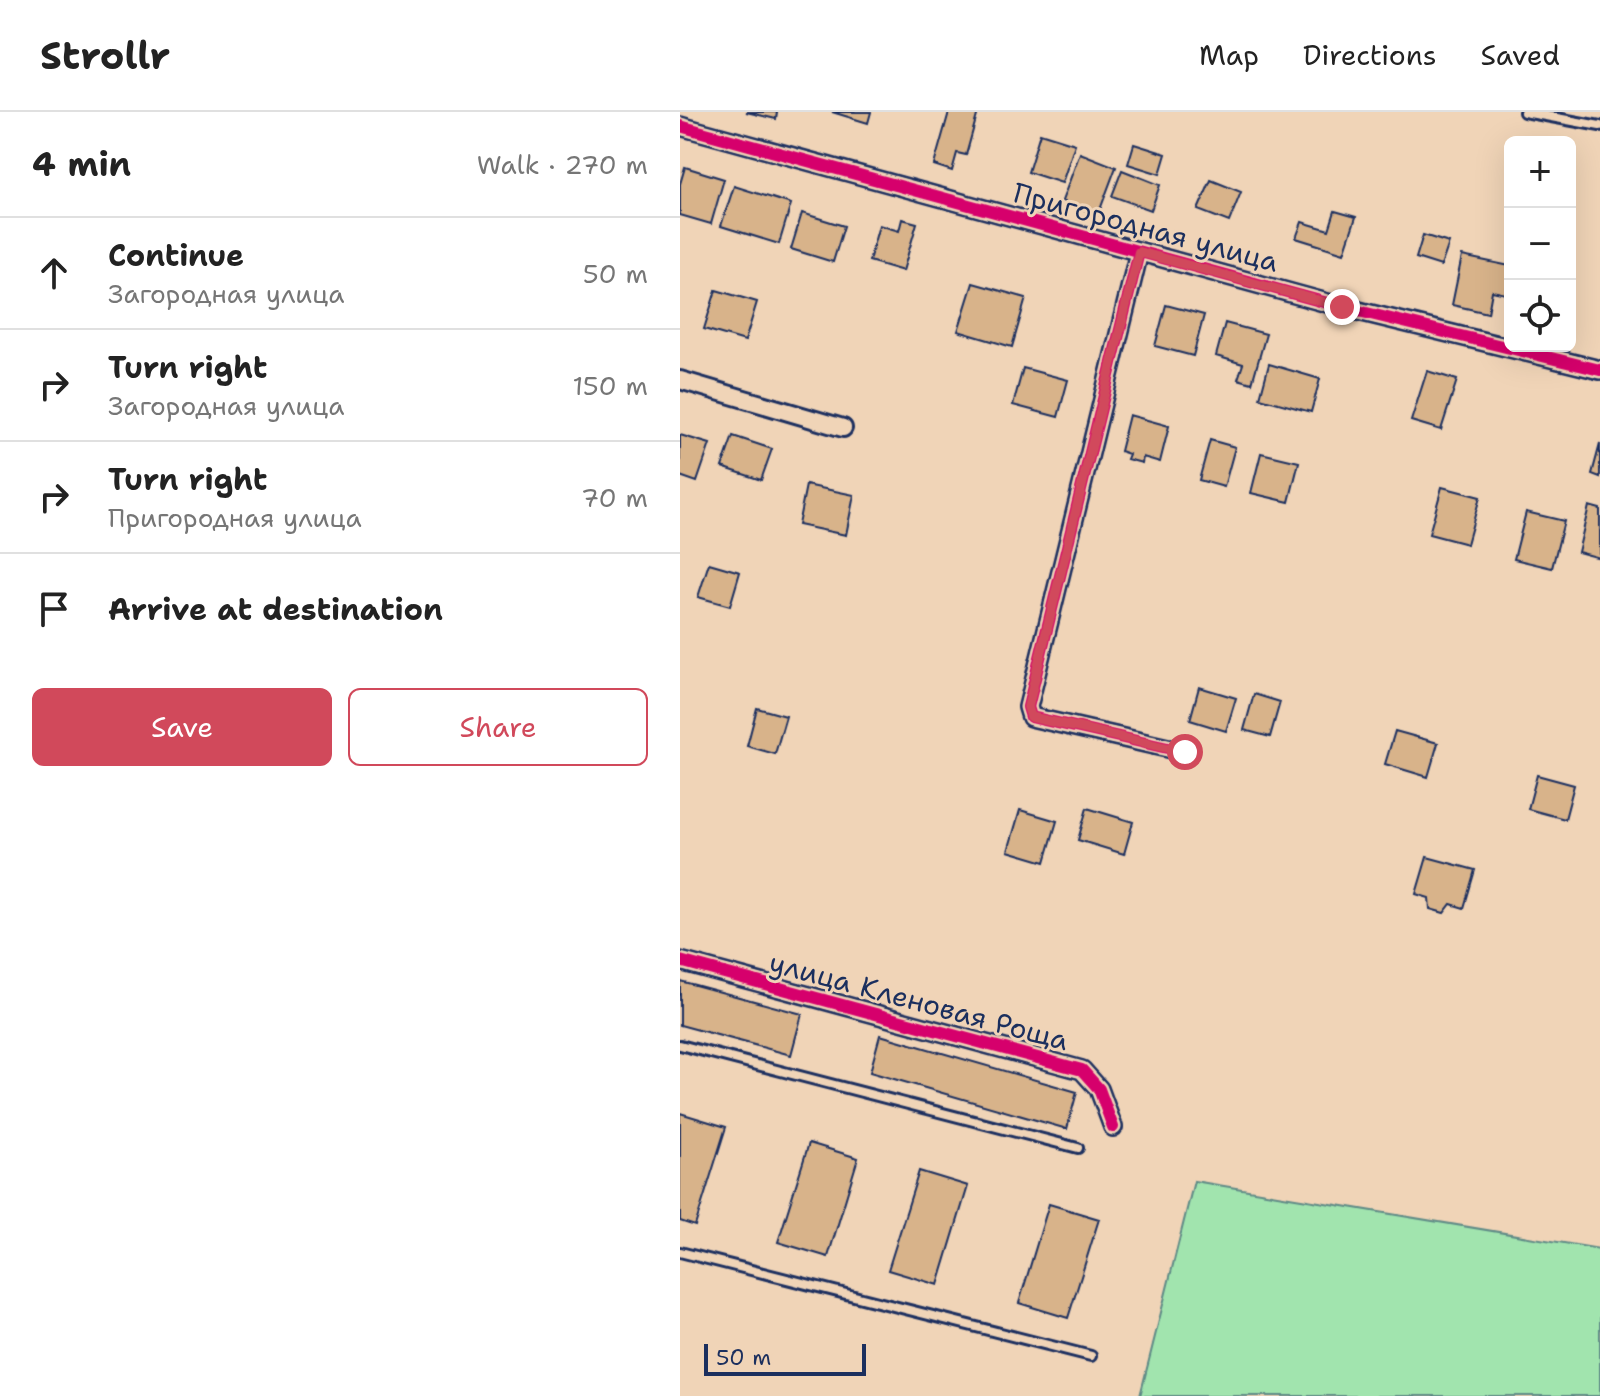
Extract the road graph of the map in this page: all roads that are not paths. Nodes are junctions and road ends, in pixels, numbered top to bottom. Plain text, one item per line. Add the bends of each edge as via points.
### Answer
1 (1524, 112) edge
2 (680, 126) edge
3 (1600, 126) edge
4 (1139, 252) junction
5 (1600, 370) edge
6 (680, 380) edge
7 (843, 428) dead end
8 (1185, 752) dead end
9 (680, 961) edge
10 (680, 1045) edge
11 (1113, 1127) dead end
12 (1078, 1148) dead end
13 (680, 1252) edge
14 (1091, 1356) dead end

1 - 3 lane
2 - 4 street, Пригородная улица
4 - 5 street, Пригородная улица
4 - 8 street via 1028,707 1031,717
6 - 7 street
9 - 11 street, улица Кленовая Роща via 1082,1070 1099,1089
10 - 12 lane
13 - 14 lane

